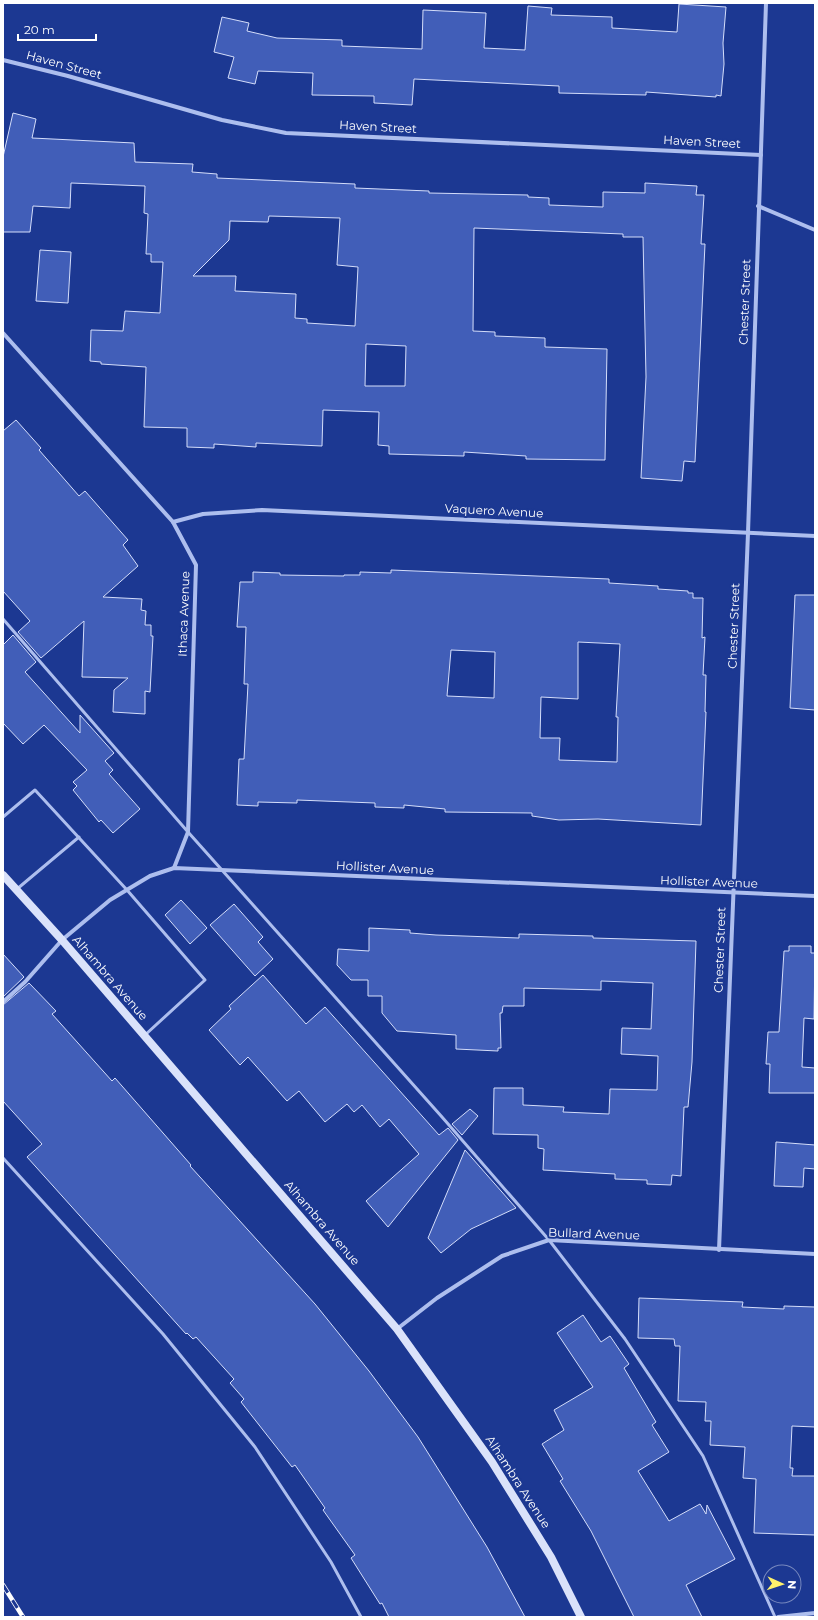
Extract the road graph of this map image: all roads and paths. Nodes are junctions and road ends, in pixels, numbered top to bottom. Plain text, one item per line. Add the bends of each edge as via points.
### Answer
1 (766, 3) edge
2 (3, 60) edge
3 (761, 155) junction
4 (758, 206) junction
5 (815, 230) edge
6 (3, 333) edge
7 (173, 522) junction
8 (748, 533) junction
9 (815, 536) edge
10 (3, 619) edge
11 (3, 817) edge
12 (188, 832) junction
13 (79, 837) junction
14 (174, 868) junction
15 (224, 871) junction
16 (3, 875) edge
17 (17, 890) junction
18 (127, 890) junction
19 (732, 893) junction
20 (815, 896) edge
21 (62, 940) junction
22 (3, 1002) edge
23 (144, 1036) junction
24 (3, 1158) edge
25 (549, 1240) junction
26 (719, 1250) junction
27 (815, 1254) edge
28 (397, 1329) junction
29 (815, 1613) edge
30 (361, 1617) edge
31 (581, 1617) edge
32 (777, 1617) edge

1 - 3 street, Chester Street
2 - 3 street, Haven Street via 222,120 286,133
3 - 4 street, Chester Street
4 - 5 street
4 - 8 street, Chester Street
6 - 7 street, Ithaca Avenue
7 - 8 street, Vaquero Avenue via 203,514 262,510
7 - 12 street, Ithaca Avenue via 196,565
8 - 9 street, Vaquero Avenue
8 - 19 street, Chester Street
10 - 12 lane
11 - 13 lane via 35,790
12 - 14 street, Ithaca Avenue
12 - 15 lane
13 - 17 lane
13 - 18 lane
14 - 15 street, Hollister Avenue
14 - 18 street, Hollister Avenue via 150,876
15 - 19 street, Hollister Avenue
15 - 25 lane
16 - 17 main road, Alhambra Avenue
17 - 21 main road, Alhambra Avenue
18 - 21 street, Hollister Avenue via 110,900
18 - 23 lane via 205,980
19 - 20 street, Hollister Avenue
19 - 26 street, Chester Street
21 - 22 street, Hollister Avenue via 25,982
21 - 23 main road, Alhambra Avenue
23 - 28 main road, Alhambra Avenue
24 - 30 lane via 163,1334 255,1447 331,1562
25 - 26 street, Bullard Avenue
25 - 28 street, Bullard Avenue via 502,1256 437,1298
25 - 32 lane via 625,1339 703,1456
26 - 27 street, Bullard Avenue
28 - 31 main road, Alhambra Avenue via 492,1462 551,1557
29 - 32 street

